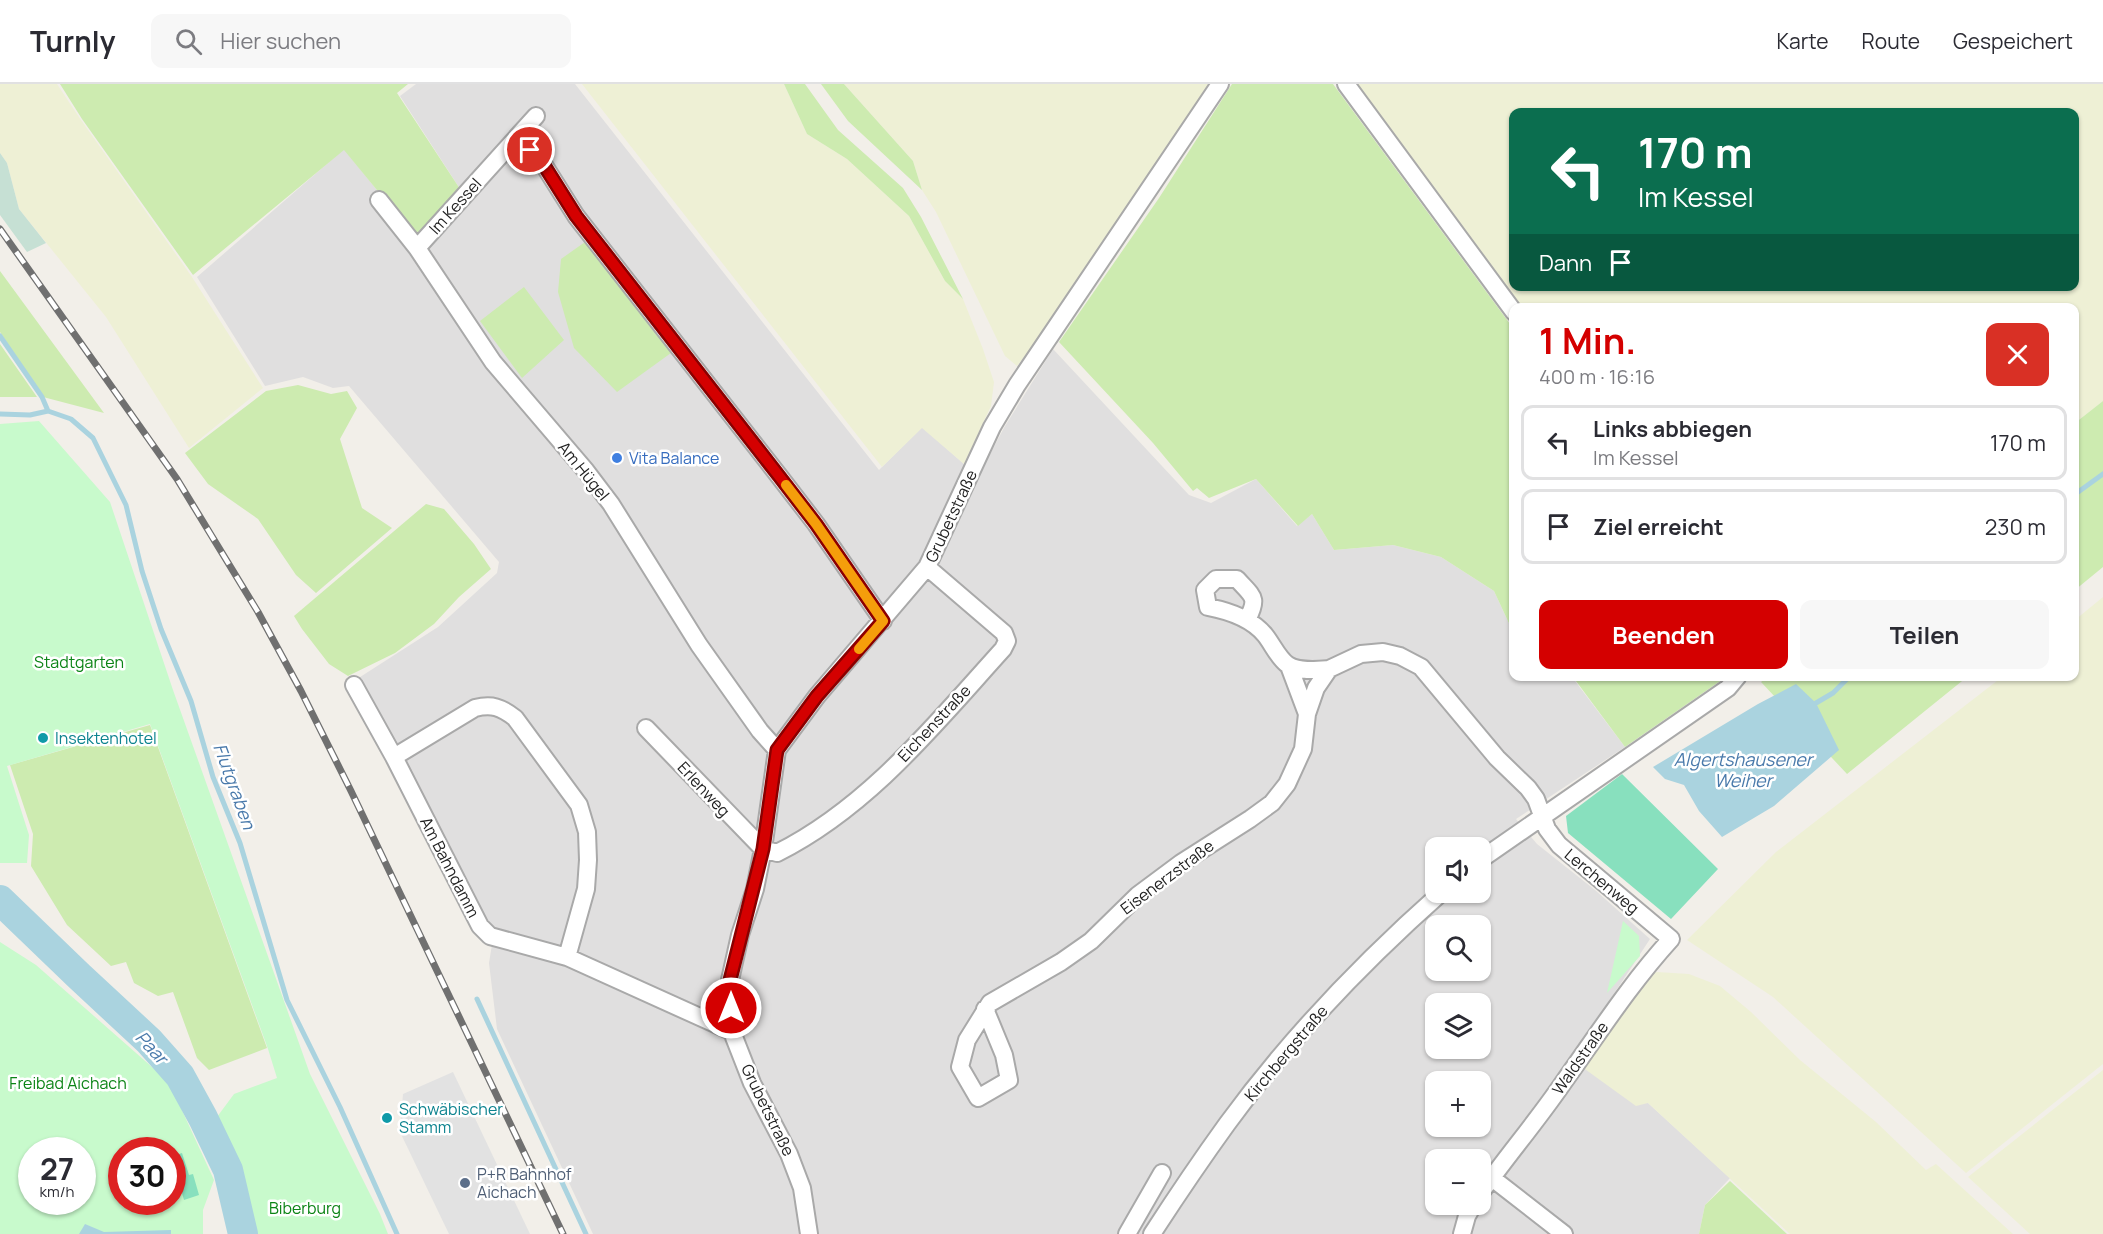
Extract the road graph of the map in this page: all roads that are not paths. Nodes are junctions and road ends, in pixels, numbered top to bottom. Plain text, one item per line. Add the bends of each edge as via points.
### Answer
1 (1220, 84) edge
2 (1346, 84) edge
3 (536, 116) dead end
4 (517, 138) junction
5 (379, 200) dead end
6 (417, 248) junction
7 (1509, 305) edge
8 (927, 567) junction
9 (1247, 620) dead end
10 (883, 621) junction
11 (1289, 666) junction
12 (1329, 669) junction
13 (1734, 681) edge
14 (354, 685) dead end
15 (1306, 714) junction
16 (646, 728) dead end
17 (777, 750) junction
18 (394, 757) junction
19 (1542, 815) junction
20 (763, 849) junction
21 (1491, 852) edge
22 (1430, 903) edge
23 (1671, 939) joint
24 (567, 957) junction
25 (986, 1010) junction
26 (733, 1032) junction
27 (1162, 1173) dead end
28 (1492, 1178) joint
29 (1468, 1215) edge
30 (809, 1234) edge
31 (1127, 1234) edge
32 (1152, 1234) edge
33 (1462, 1234) edge
34 (1564, 1234) edge

1 - 8 street, Grubetstraße via 1017,385 992,427
2 - 7 street
3 - 4 street, Im Kessel
4 - 6 street, Im Kessel
4 - 10 street via 542,162 576,216 816,524
5 - 6 street, Am Hügel
6 - 17 street, Am Hügel via 493,362 611,504 699,645
8 - 10 street, Grubetstraße
8 - 20 street, Eichenstraße via 1004,633 1007,641 1003,648 893,768 847,808 806,838 777,853
9 - 11 street, Eisenerzstraße via 1264,634
10 - 17 street, Grubetstraße via 817,696
11 - 12 street
11 - 15 street, Eisenerzstraße
12 - 15 street, Eisenerzstraße
12 - 19 street via 1361,654 1383,652 1421,667 1491,752 1528,788
13 - 19 street
14 - 18 street, Am Bahndamm
15 - 25 street, Eisenerzstraße via 1300,757 1272,803 1180,863 1091,941 990,1003
16 - 20 street, Erlenweg
17 - 20 street, Grubetstraße
18 - 24 street, Am Bahndamm via 480,926 490,936
18 - 24 street via 475,708 503,708 515,718 579,805 587,832 585,889
19 - 21 street
19 - 23 street, Lerchenweg via 1559,845
20 - 26 street, Grubetstraße via 730,980
22 - 32 street, Kirchbergstraße via 1347,982 1289,1046 1228,1123
23 - 28 street, Waldstraße via 1601,1026
24 - 26 street, Am Bahndamm
25 - 25 street, Eisenerzstraße via 967,1040 960,1067 978,1098 1009,1080
26 - 30 street, Grubetstraße via 752,1083 796,1171
27 - 31 street
28 - 34 street
29 - 33 street

